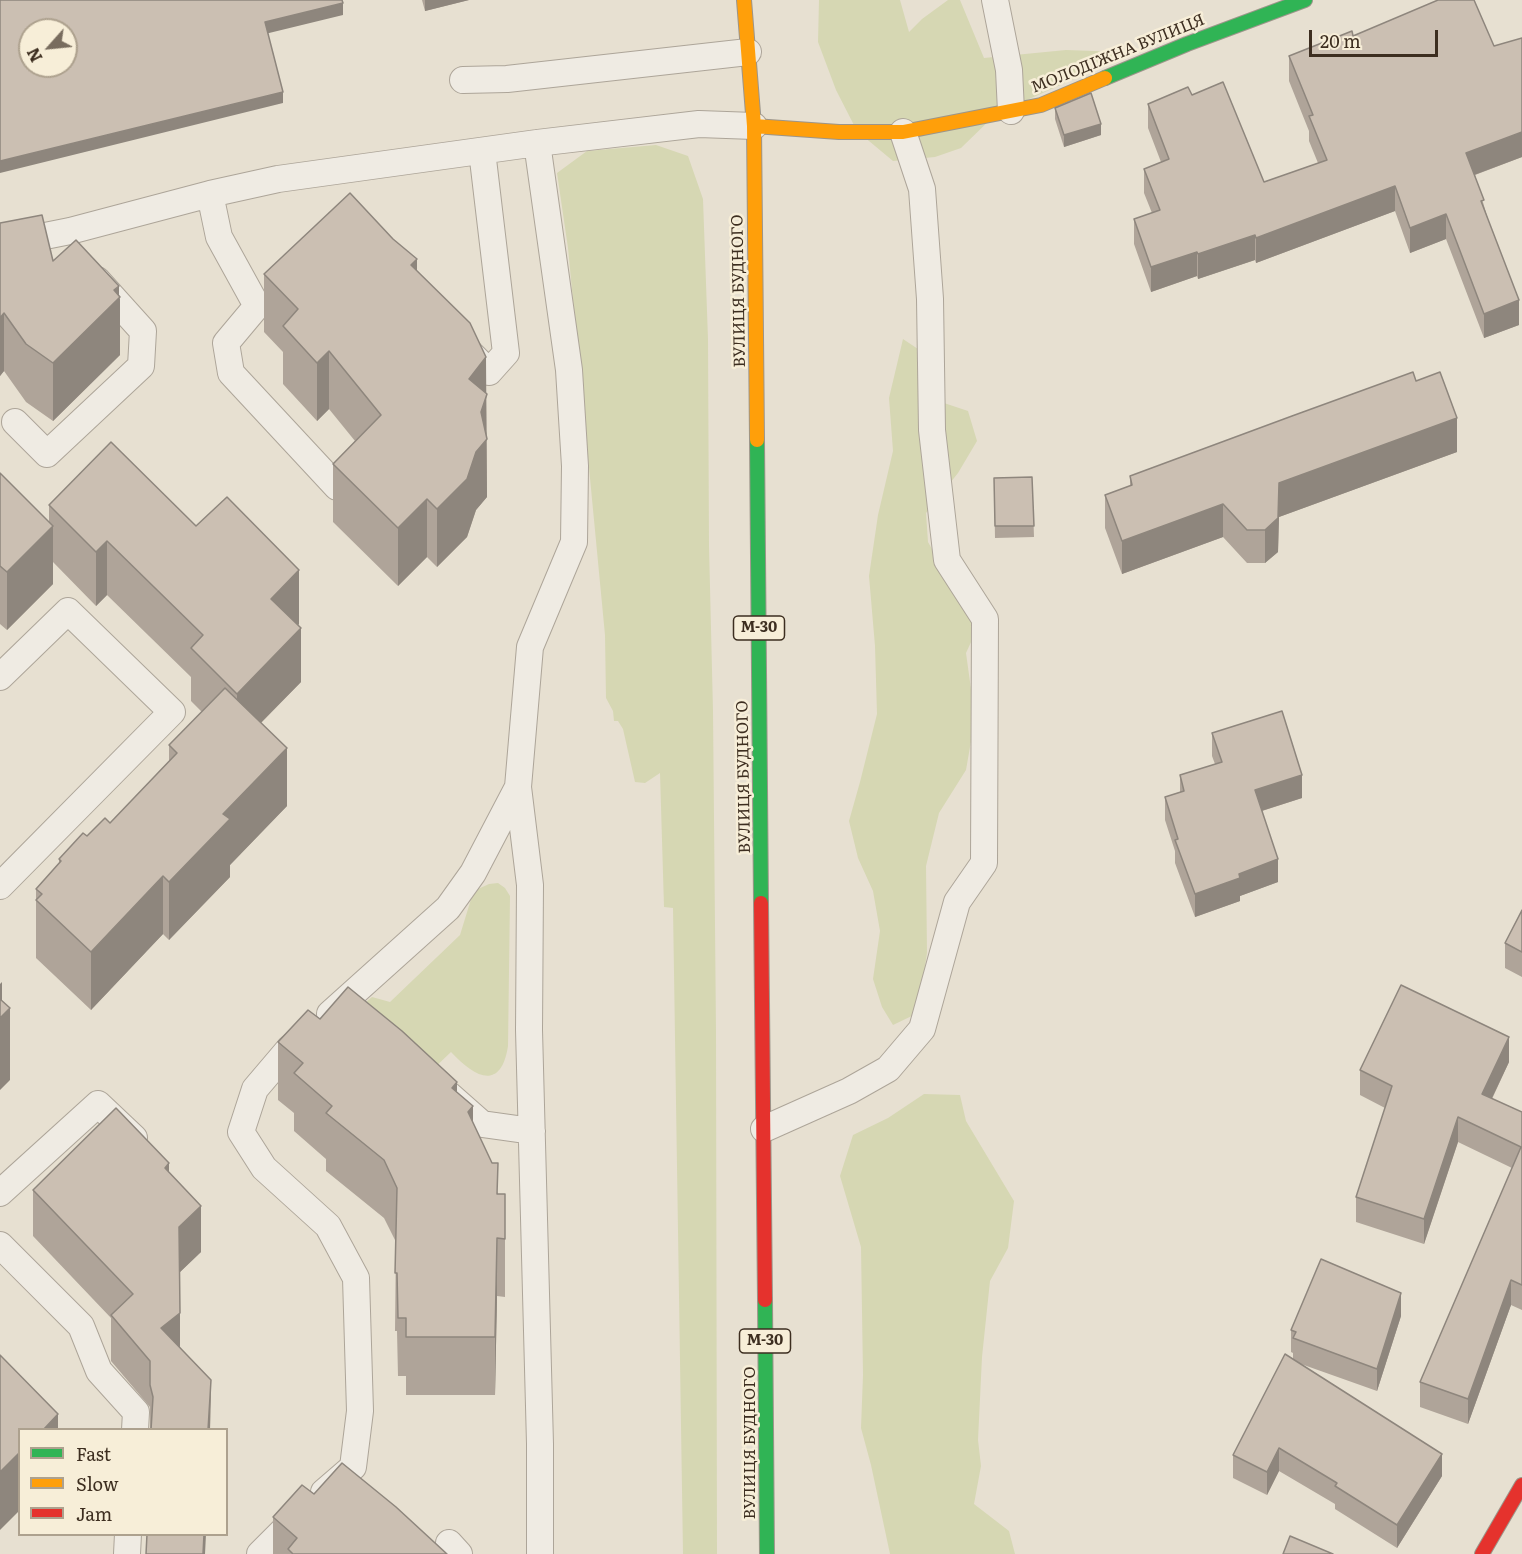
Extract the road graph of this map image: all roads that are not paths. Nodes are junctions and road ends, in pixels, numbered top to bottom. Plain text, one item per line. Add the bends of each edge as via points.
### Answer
1 (744, 0) edge
2 (994, 0) edge
3 (1305, 0) edge
4 (748, 52) junction
5 (463, 80) dead end
6 (1011, 111) junction
7 (754, 126) junction
8 (903, 132) junction
9 (537, 143) junction
10 (482, 151) junction
11 (210, 194) junction
12 (0, 245) edge
13 (77, 249) junction
14 (445, 328) edge
15 (15, 422) dead end
16 (337, 487) edge
17 (0, 677) edge
18 (518, 787) junction
19 (0, 886) edge
20 (439, 1086) edge
21 (764, 1129) junction
22 (532, 1131) junction
23 (144, 1146) edge
24 (0, 1193) edge
25 (0, 1245) edge
26 (135, 1428) edge
27 (1522, 1485) edge
28 (128, 1536) edge
29 (127, 1554) edge
30 (260, 1554) edge
31 (540, 1554) edge
32 (767, 1554) edge
33 (1482, 1554) edge

1 - 4 main road, ВУЛИЦЯ БУДНОГО / М-30
2 - 6 lane via 1008,70
3 - 6 main road, МОЛОДІЖНА ВУЛИЦЯ via 1041,105
4 - 5 lane via 507,80
4 - 7 main road, ВУЛИЦЯ БУДНОГО / М-30
6 - 8 main road, МОЛОДІЖНА ВУЛИЦЯ
7 - 8 main road, МОЛОДІЖНА ВУЛИЦЯ
7 - 9 lane via 699,124
7 - 21 main road, ВУЛИЦЯ БУДНОГО / М-30
8 - 21 lane via 922,189 930,299 932,430 946,560 985,619 984,863 957,902 922,1029 888,1069
9 - 10 lane
9 - 18 lane via 569,370 575,466 574,542 530,647
10 - 11 lane via 278,179
10 - 14 lane via 506,353 489,372
11 - 13 lane
11 - 16 lane via 219,237 257,306 226,343 231,373
12 - 13 lane
13 - 15 lane via 143,331 141,366 46,454
17 - 19 lane via 68,611 172,712
18 - 22 lane via 530,885
18 - 30 lane via 473,873 448,908 289,1049 255,1089 241,1132 264,1168 328,1226 356,1278 360,1411 353,1467
20 - 22 lane via 482,1124
21 - 32 main road, ВУЛИЦЯ БУДНОГО / М-30
22 - 31 lane
23 - 24 lane via 98,1104
25 - 26 lane via 81,1326 99,1371 136,1412
27 - 33 main road
28 - 29 lane

